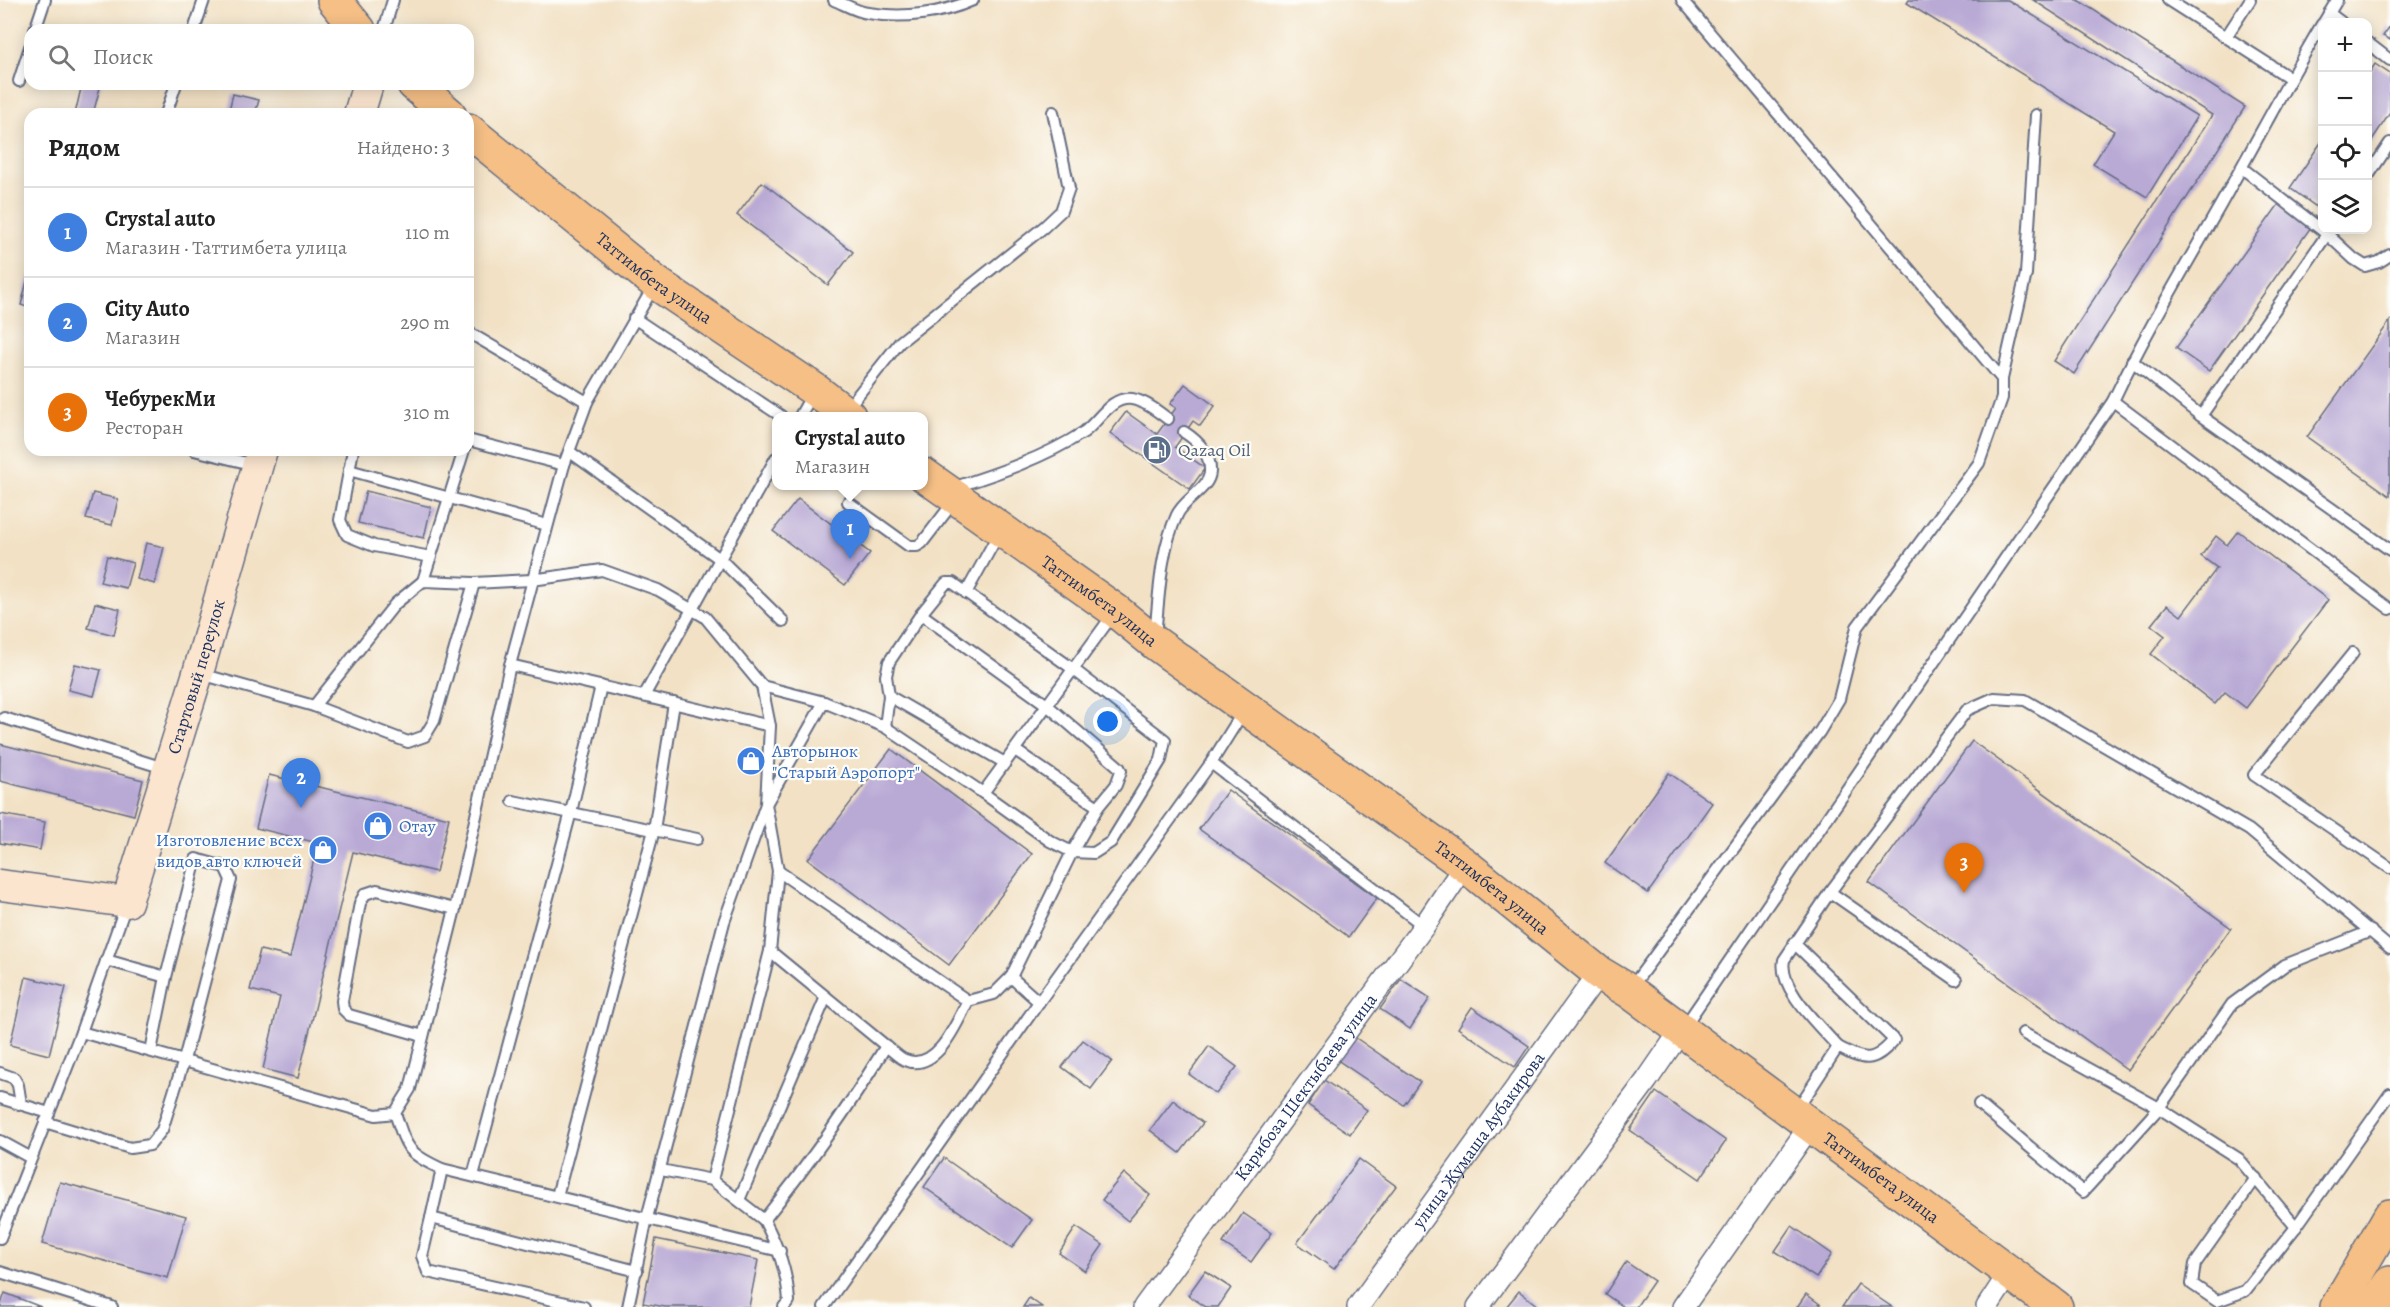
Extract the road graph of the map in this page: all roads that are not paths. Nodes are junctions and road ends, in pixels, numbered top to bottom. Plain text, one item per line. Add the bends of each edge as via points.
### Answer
1 (45, 0) edge
2 (204, 0) edge
3 (334, 0) edge
4 (393, 0) edge
5 (834, 0) edge
6 (1682, 0) edge
7 (2168, 0) edge
8 (2250, 0) edge
9 (2337, 0) edge
10 (967, 1) edge
11 (2326, 18) edge
12 (38, 24) edge
13 (196, 24) edge
14 (354, 24) edge
15 (386, 24) edge
16 (2318, 32) edge
17 (2226, 37) junction
18 (2372, 47) edge
19 (2390, 60) edge
20 (24, 66) edge
21 (2290, 78) junction
22 (19, 81) dead end
23 (174, 90) edge
24 (366, 90) edge
25 (421, 90) edge
26 (168, 108) edge
27 (361, 108) edge
28 (442, 108) edge
29 (1053, 112) dead end
30 (2036, 115) dead end
31 (474, 135) edge
32 (2390, 143) edge
33 (2242, 168) junction
34 (2372, 169) edge
35 (2318, 224) edge
36 (2328, 234) edge
37 (2331, 234) edge
38 (2390, 255) edge
39 (656, 283) junction
40 (634, 318) junction
41 (474, 336) edge
42 (2132, 362) junction
43 (2002, 379) junction
44 (2113, 401) junction
45 (587, 402) junction
46 (807, 403) edge
47 (774, 412) edge
48 (836, 412) edge
49 (848, 412) edge
50 (2201, 416) junction
51 (1168, 419) dead end
52 (1184, 432) dead end
53 (474, 442) edge
54 (570, 452) junction
55 (244, 456) edge
56 (352, 456) edge
57 (462, 456) edge
58 (260, 458) edge
59 (564, 465) junction
60 (772, 467) edge
61 (349, 470) junction
62 (940, 488) edge
63 (449, 498) junction
64 (848, 502) dead end
65 (547, 525) junction
66 (1000, 531) junction
67 (2390, 550) edge
68 (430, 557) junction
69 (720, 559) junction
70 (531, 580) junction
71 (423, 581) junction
72 (474, 583) junction
73 (966, 594) junction
74 (692, 608) junction
75 (2390, 609) edge
76 (1116, 611) junction
77 (921, 614) junction
78 (783, 621) dead end
79 (1155, 643) junction
80 (2353, 653) dead end
81 (510, 664) junction
82 (1073, 669) junction
83 (198, 673) junction
84 (601, 686) junction
85 (762, 686) junction
86 (644, 696) junction
87 (889, 696) junction
88 (824, 702) junction
89 (674, 703) junction
90 (1047, 705) junction
91 (314, 706) junction
92 (1247, 707) junction
93 (4, 718) dead end
94 (770, 726) junction
95 (885, 727) junction
96 (1015, 750) junction
97 (1005, 763) junction
98 (1211, 763) junction
99 (168, 770) junction
100 (983, 793) junction
101 (513, 801) dead end
102 (766, 804) junction
103 (1098, 807) junction
104 (571, 812) junction
105 (654, 830) junction
106 (697, 838) dead end
107 (1072, 852) junction
108 (1465, 865) junction
109 (2390, 868) edge
110 (778, 871) junction
111 (0, 885) edge
112 (1830, 892) junction
113 (127, 902) junction
114 (454, 909) junction
115 (1424, 926) junction
116 (2371, 931) junction
117 (1794, 943) junction
118 (2390, 948) edge
119 (770, 951) junction
120 (106, 960) junction
121 (1599, 973) junction
122 (166, 977) junction
123 (1011, 977) junction
124 (1956, 980) dead end
125 (1629, 991) junction
126 (826, 997) junction
127 (968, 1001) junction
128 (1039, 1002) junction
129 (1682, 1029) junction
130 (81, 1032) junction
131 (2023, 1033) dead end
132 (423, 1036) junction
133 (886, 1046) junction
134 (1838, 1047) junction
135 (151, 1051) junction
136 (184, 1060) junction
137 (0, 1073) edge
138 (2390, 1094) edge
139 (0, 1098) edge
140 (21, 1104) junction
141 (1979, 1104) dead end
142 (2159, 1108) junction
143 (395, 1113) junction
144 (47, 1118) junction
145 (1802, 1120) junction
146 (0, 1141) edge
147 (32, 1158) junction
148 (442, 1169) junction
149 (661, 1170) junction
150 (473, 1176) junction
151 (2256, 1178) junction
152 (712, 1180) junction
153 (557, 1196) junction
154 (739, 1200) junction
155 (2390, 1216) edge
156 (431, 1218) junction
157 (647, 1218) junction
158 (764, 1220) junction
159 (2296, 1227) junction
160 (0, 1238) edge
161 (780, 1251) junction
162 (637, 1270) junction
163 (0, 1272) edge
164 (2010, 1272) junction
165 (2390, 1283) edge
166 (790, 1305) edge
167 (112, 1307) edge
168 (584, 1307) edge
169 (628, 1307) edge
170 (824, 1307) edge
171 (1144, 1307) edge
172 (1358, 1307) edge
173 (1478, 1307) edge
174 (1683, 1307) edge
175 (1987, 1307) edge
176 (2056, 1307) edge
177 (2337, 1307) edge
178 (2373, 1307) edge

1 - 12 lane
2 - 13 lane
3 - 14 main road
4 - 15 lane
5 - 10 lane via 867,13 913,15
6 - 43 lane
7 - 17 lane
8 - 17 lane
9 - 11 lane
16 - 21 lane
17 - 21 lane
18 - 19 lane
20 - 22 lane
21 - 33 lane
23 - 26 lane
24 - 27 street
25 - 28 main road
29 - 49 lane via 1069,188 1061,211 900,342
30 - 43 lane via 2026,274
31 - 39 main road, Таттимбета улица
32 - 34 lane
33 - 35 lane
33 - 42 lane
36 - 50 lane
37 - 38 lane via 2365,266
39 - 40 lane
39 - 46 main road, Таттимбета улица
40 - 45 lane
40 - 47 lane
41 - 45 lane
42 - 44 lane
42 - 50 lane
43 - 125 lane via 2002,398 1979,463 1857,627 1839,699 1820,731
44 - 75 lane
44 - 129 lane
45 - 54 lane
46 - 48 main road, Таттимбета улица
50 - 67 lane
51 - 62 lane via 1132,399 1113,404 1085,430 1057,447 993,475
52 - 79 lane via 1207,453 1210,471 1208,481 1178,512 1168,536
53 - 59 lane
54 - 59 lane
54 - 69 lane
55 - 58 lane
56 - 61 lane
57 - 63 lane
58 - 83 street, Стартовый переулок
59 - 65 lane
60 - 69 lane
61 - 63 lane
61 - 68 lane via 340,520 347,535 374,546
62 - 64 lane via 922,543 916,546 909,546
62 - 66 main road, Таттимбета улица
63 - 65 lane
63 - 68 lane
65 - 70 lane
66 - 73 lane
66 - 76 main road, Таттимбета улица
68 - 71 lane
69 - 74 lane
69 - 78 lane
70 - 72 lane
70 - 74 lane via 602,570 658,590
70 - 81 lane
71 - 72 lane
71 - 91 lane via 396,604
72 - 91 lane via 434,720 425,736 408,742
73 - 77 lane via 953,583 946,583
73 - 82 lane
74 - 85 lane via 705,617
74 - 86 lane
76 - 79 main road, Таттимбета улица
76 - 82 lane
77 - 87 lane via 889,662
77 - 90 lane
79 - 92 main road, Таттимбета улица
80 - 109 lane via 2254,775
81 - 84 lane
81 - 114 lane
82 - 90 lane
82 - 107 lane via 1165,740 1161,760 1111,842 1094,853
83 - 91 lane
83 - 99 street, Стартовый переулок
84 - 86 lane
84 - 104 lane
85 - 88 lane
85 - 94 lane
86 - 89 lane
87 - 95 lane
87 - 97 lane
88 - 95 lane
88 - 102 lane
89 - 94 lane
89 - 105 lane
90 - 96 lane
90 - 103 lane via 1119,767 1116,785
92 - 98 lane
92 - 108 main road, Таттимбета улица
93 - 99 lane
94 - 102 lane
95 - 100 lane
96 - 97 lane
96 - 103 lane
97 - 100 lane
98 - 115 lane
98 - 128 lane
99 - 113 street, Стартовый переулок
100 - 107 lane via 1050,842
101 - 104 lane
102 - 110 lane
102 - 149 lane via 724,922
103 - 107 lane
104 - 105 lane
104 - 150 lane
105 - 106 lane
105 - 153 lane
107 - 123 lane
108 - 115 street, Карибоза Шектыбаева улица
108 - 121 main road, Таттимбета улица
110 - 119 lane
110 - 127 lane
111 - 113 street
112 - 116 lane via 1967,710 1994,698 2025,700 2249,830
112 - 117 lane
112 - 124 lane
113 - 120 lane
114 - 132 lane
114 - 132 lane via 377,890 365,894 360,903 342,1001 344,1009 349,1015
115 - 171 street, Карибоза Шектыбаева улица
116 - 118 lane
116 - 142 lane via 2285,964 2232,1004
117 - 134 lane via 1782,968 1789,990
117 - 134 lane via 1894,1040 1881,1054 1860,1059
119 - 126 lane
119 - 152 lane
120 - 122 lane
120 - 130 lane
121 - 125 main road, Таттимбета улица
121 - 172 street, улица Жумаша Аубакирова
122 - 135 lane
122 - 136 lane via 196,860 225,867 231,880
123 - 127 lane via 994,994
123 - 128 lane
125 - 129 main road, Таттимбета улица
126 - 133 lane
126 - 154 lane
127 - 133 lane via 946,1043 935,1054 922,1061 905,1060
128 - 170 lane
129 - 145 main road, Таттимбета улица
129 - 173 street
130 - 135 lane
130 - 144 lane
131 - 142 lane
132 - 143 lane via 410,1089
133 - 158 lane via 810,1163
134 - 145 lane
135 - 136 lane
136 - 143 lane via 376,1115
136 - 144 lane via 162,1130 150,1145 130,1148
137 - 140 lane via 14,1078
138 - 159 lane
139 - 140 lane
140 - 144 lane
141 - 142 lane via 2083,1192
142 - 151 lane via 2239,1159
143 - 148 lane via 408,1149
144 - 147 lane
145 - 164 main road, Таттимбета улица
145 - 174 street
146 - 147 lane
147 - 160 lane
148 - 150 lane
148 - 156 lane
149 - 152 lane
149 - 157 lane
150 - 153 lane
151 - 159 lane
151 - 159 lane via 2195,1264 2192,1284 2217,1301 2245,1291
152 - 154 lane
153 - 157 lane
154 - 158 lane
155 - 177 main road
156 - 162 lane
156 - 168 lane via 422,1256 428,1272
157 - 161 lane
157 - 162 lane
158 - 161 lane
161 - 166 lane
162 - 169 lane
163 - 167 lane
164 - 175 street
164 - 176 main road, Таттимбета улица
165 - 178 main road

